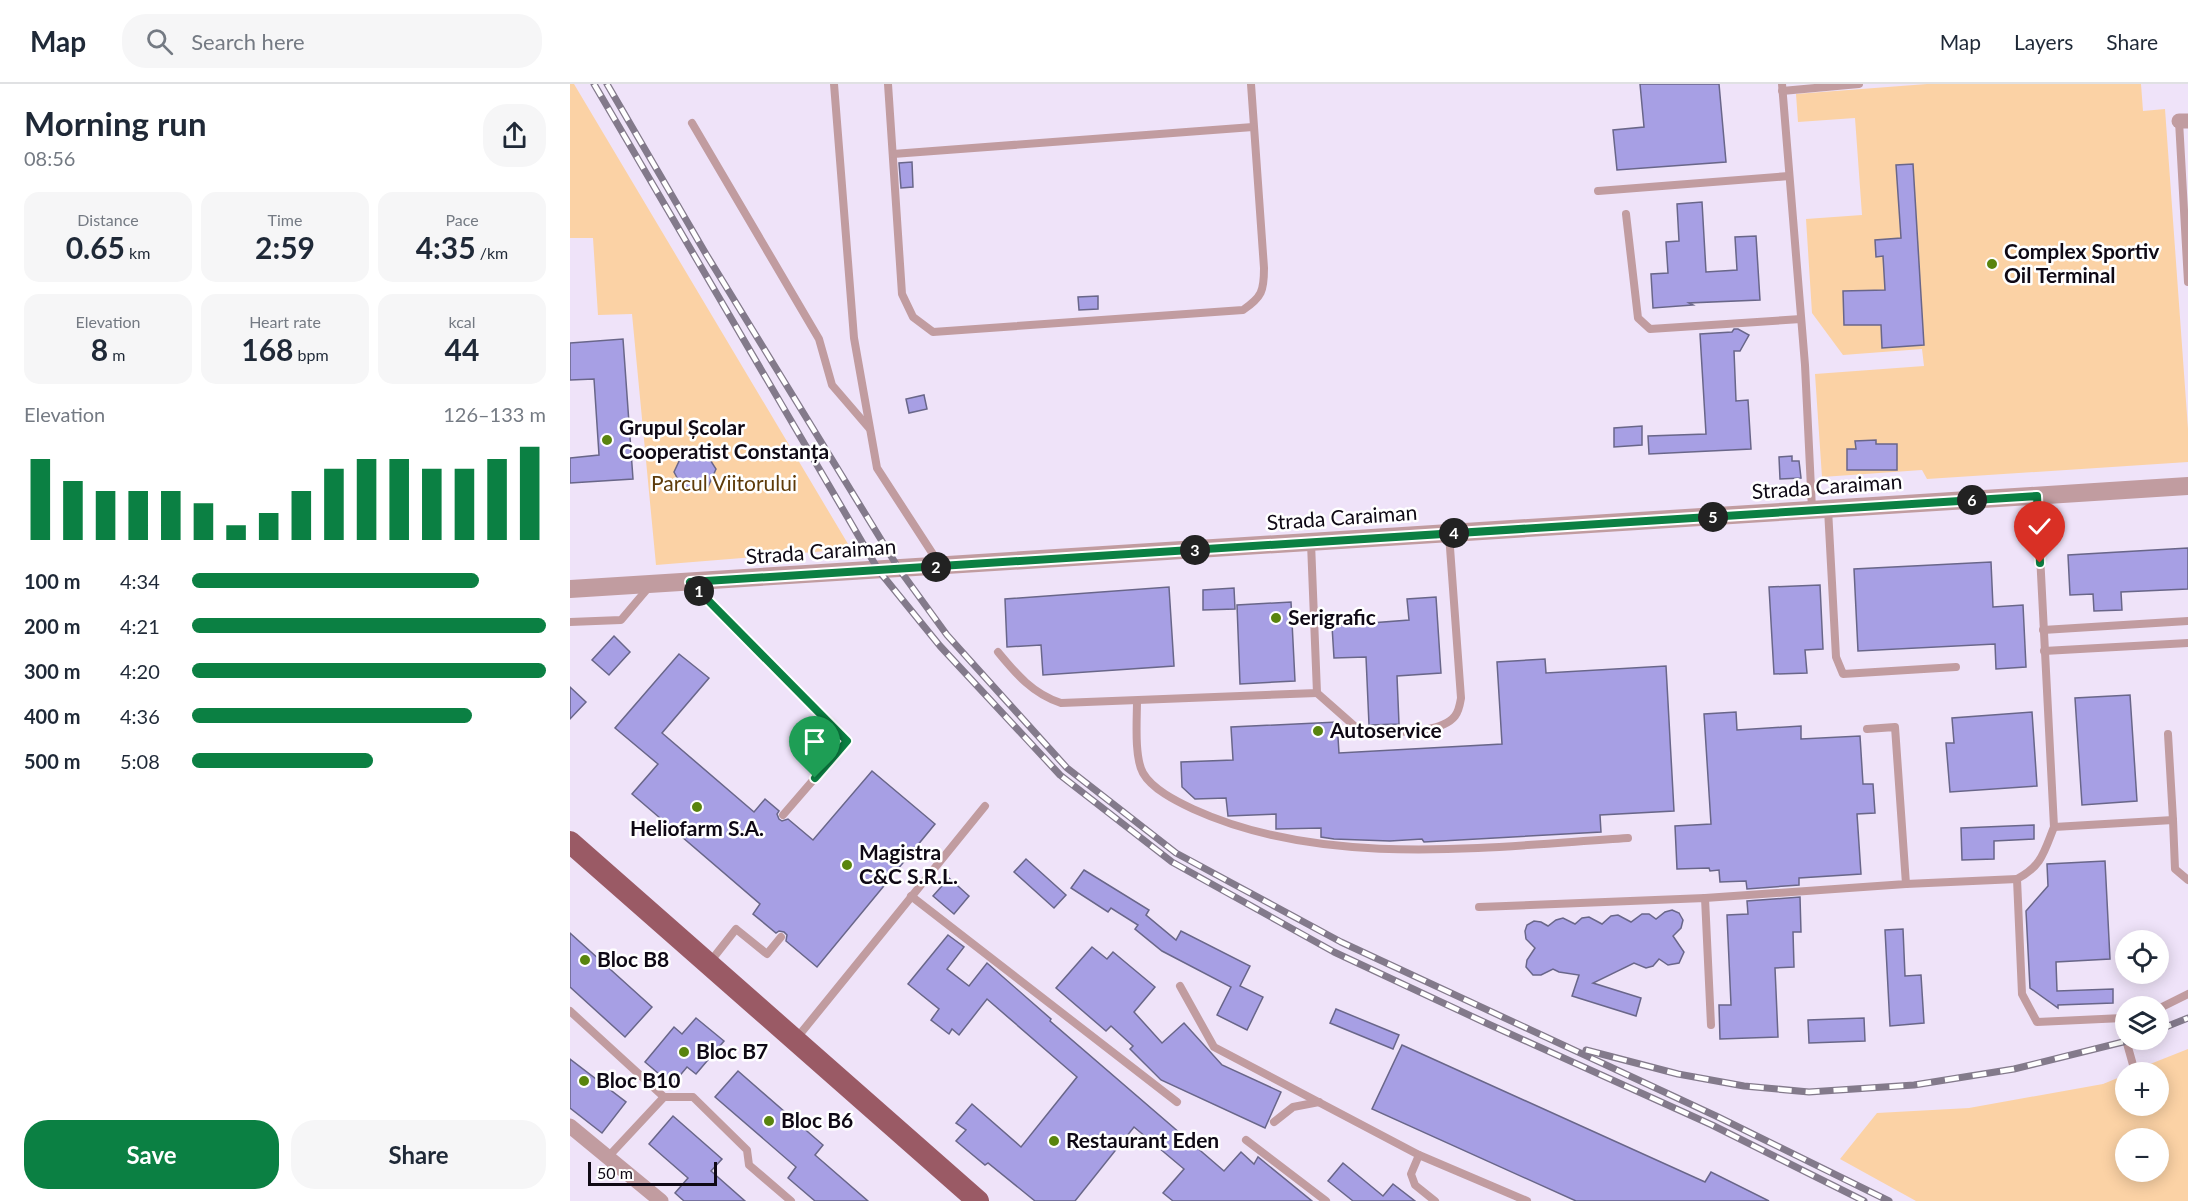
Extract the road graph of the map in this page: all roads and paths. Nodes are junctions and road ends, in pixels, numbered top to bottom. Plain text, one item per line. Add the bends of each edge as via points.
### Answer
1 (834, 84) edge
2 (888, 84) edge
3 (1251, 84) edge
4 (1859, 84) edge
5 (1782, 88) edge
6 (2183, 121) edge
7 (692, 123) dead end
8 (1253, 128) junction
9 (893, 154) junction
10 (1789, 176) junction
11 (1598, 191) dead end
12 (1626, 214) dead end
13 (2188, 282) edge
14 (1801, 319) junction
15 (870, 430) junction
16 (2188, 486) edge
17 (2037, 496) junction
18 (1820, 510) junction
19 (1449, 534) junction
20 (1311, 543) junction
21 (941, 566) junction
22 (690, 582) junction
23 (651, 585) junction
24 (570, 590) edge
25 (2188, 621) edge
26 (570, 622) edge
27 (2043, 630) junction
28 (2188, 643) edge
29 (2044, 651) junction
30 (998, 652) dead end
31 (1956, 667) dead end
32 (1317, 693) junction
33 (1137, 701) junction
34 (1867, 729) dead end
35 (2168, 734) dead end
36 (985, 806) dead end
37 (783, 815) dead end
38 (2173, 820) junction
39 (2054, 827) junction
40 (1628, 838) dead end
41 (570, 842) edge
42 (2017, 879) junction
43 (2188, 880) edge
44 (1906, 884) junction
45 (911, 896) junction
46 (1705, 898) junction
47 (1479, 907) dead end
48 (781, 937) dead end
49 (708, 964) junction
50 (1180, 986) dead end
51 (2188, 994) edge
52 (2169, 1004) edge
53 (570, 1011) edge
54 (2115, 1019) edge
55 (1711, 1025) dead end
56 (795, 1040) junction
57 (664, 1097) junction
58 (1177, 1102) dead end
59 (1319, 1102) junction
60 (1274, 1122) dead end
61 (570, 1126) edge
62 (1246, 1140) dead end
63 (1419, 1155) junction
64 (608, 1157) junction
65 (661, 1201) edge
66 (791, 1201) edge
67 (978, 1201) edge
68 (1326, 1201) edge
69 (1435, 1201) edge
70 (1527, 1201) edge

1 - 15 lane via 854,338
2 - 9 lane
3 - 8 lane
4 - 5 lane
5 - 10 lane
6 - 13 lane
7 - 15 lane via 819,339 832,386
8 - 9 lane
8 - 9 lane via 1264,287 1243,310 1231,311 933,332 914,317 902,294
10 - 11 lane
10 - 14 lane
12 - 14 lane via 1638,318 1650,329
14 - 18 lane
15 - 21 lane via 877,468
16 - 17 street, Strada Caraiman
17 - 18 street, Strada Caraiman
17 - 27 lane
18 - 19 street, Strada Caraiman
18 - 31 lane via 1836,657 1843,674
19 - 20 street, Strada Caraiman
19 - 32 lane via 1461,698 1454,718 1432,729 1369,733 1354,726
20 - 21 street, Strada Caraiman
20 - 32 lane
21 - 22 street, Strada Caraiman
22 - 23 street, Strada Caraiman
22 - 37 lane via 847,741
23 - 24 street, Strada Caraiman
23 - 26 lane via 621,620
25 - 27 lane
27 - 29 lane
28 - 29 lane
29 - 39 lane
30 - 33 lane via 1034,690 1060,703
32 - 33 lane
33 - 40 lane via 1139,765 1144,776 1181,804 1217,820 1305,843 1349,846 1454,849
34 - 44 lane via 1895,727
35 - 38 lane
36 - 45 lane
38 - 39 lane
38 - 43 lane via 2175,868
39 - 42 lane via 2033,870
41 - 49 main road
42 - 44 lane
42 - 54 lane via 2022,994 2037,1023
44 - 46 lane
45 - 56 lane
45 - 58 lane
46 - 47 lane
46 - 55 lane
48 - 49 lane via 766,954 736,929
49 - 56 main road
50 - 59 lane via 1214,1047
51 - 52 lane
53 - 57 lane
56 - 67 main road
57 - 64 lane
57 - 66 lane via 693,1097 747,1150 749,1165
59 - 60 lane via 1293,1107
59 - 63 lane
61 - 64 street
62 - 68 lane
63 - 69 lane via 1411,1174 1415,1185
63 - 70 lane
64 - 65 street

